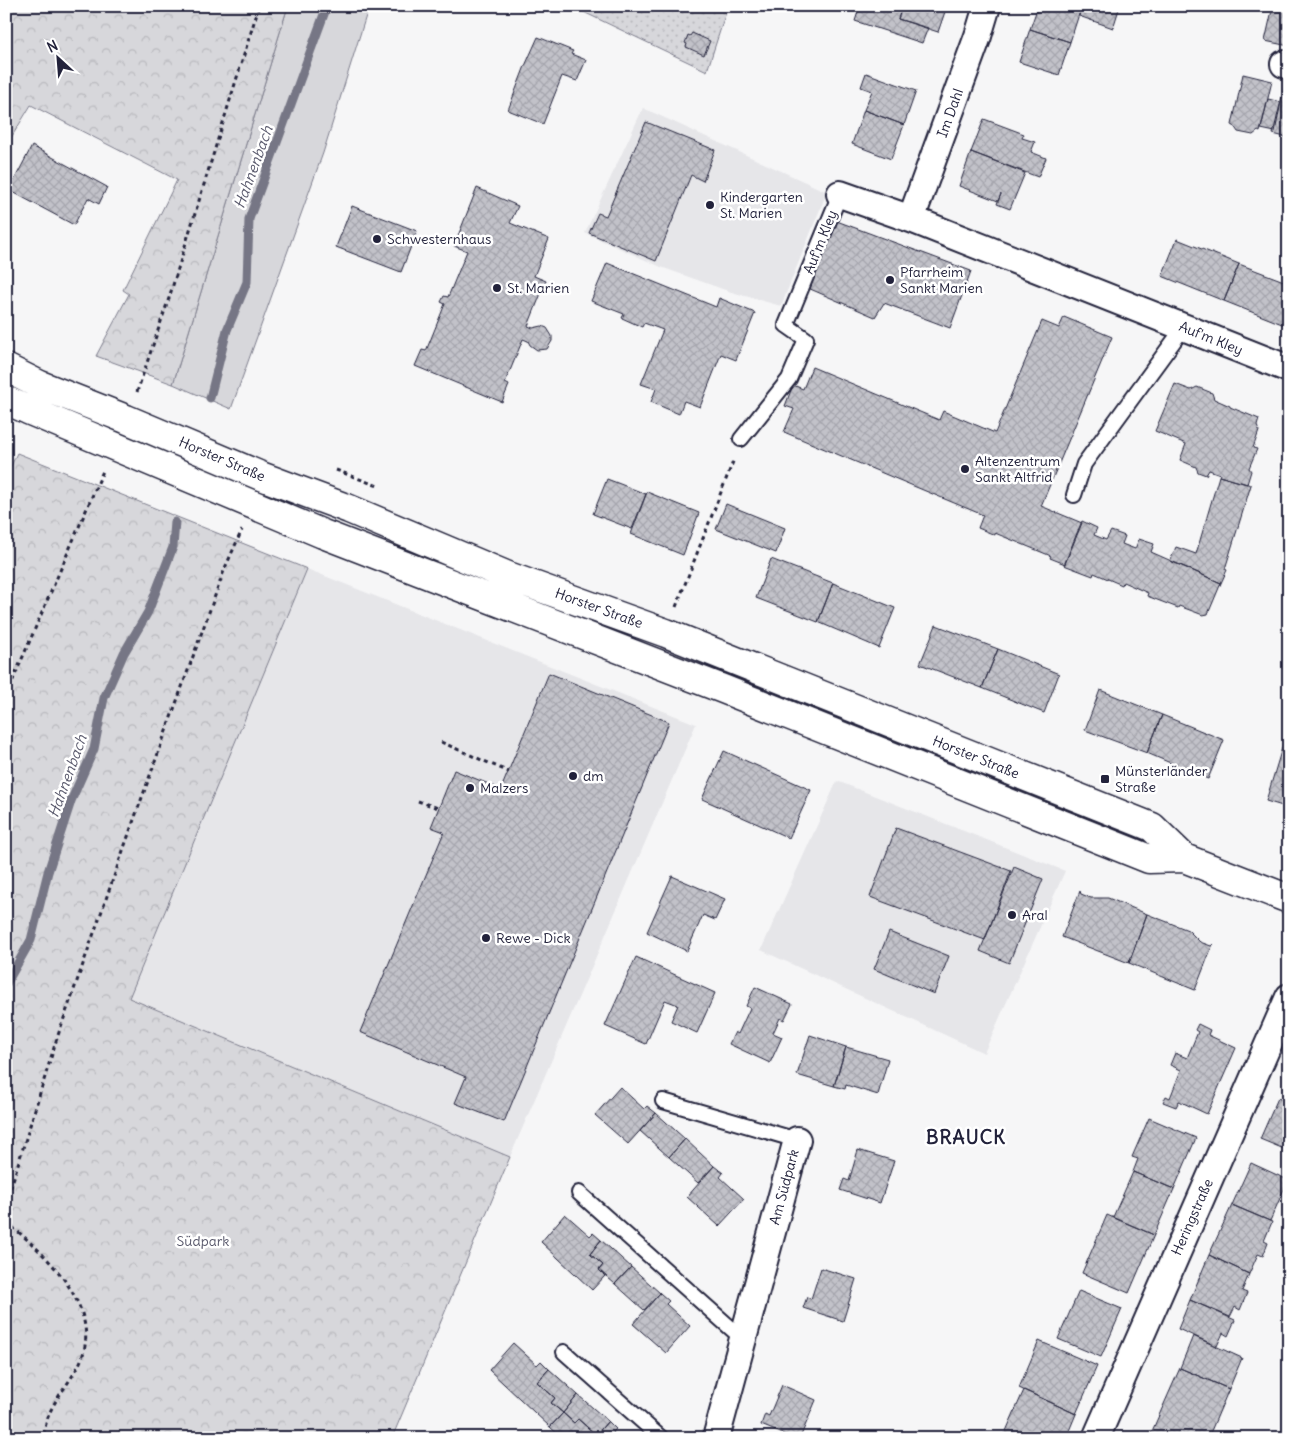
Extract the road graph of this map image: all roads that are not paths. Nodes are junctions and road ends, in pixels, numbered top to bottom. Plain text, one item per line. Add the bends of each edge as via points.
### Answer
1 (987, 6) edge
2 (840, 194) joint
3 (911, 219) junction
4 (1184, 327) junction
5 (6, 368) edge
6 (1289, 369) edge
7 (40, 385) junction
8 (17, 405) edge
9 (742, 439) road end
10 (1074, 495) dead end
11 (1184, 858) junction
12 (1289, 899) edge
13 (1289, 997) edge
14 (663, 1101) dead end
15 (797, 1140) joint
16 (579, 1193) dead end
17 (743, 1339) junction
18 (564, 1352) dead end
19 (661, 1438) edge
20 (716, 1438) edge
21 (1096, 1438) edge

1 - 3 street, Im Dahl
2 - 3 street, Auf'm Kley
2 - 9 lane, Auf'm Kley via 786,325 806,339 789,380
3 - 4 street, Auf'm Kley
4 - 6 street, Auf'm Kley
4 - 10 lane via 1084,464
5 - 7 main road, Horster Straße
7 - 8 lane
7 - 11 main road, Horster Straße via 508,576 666,633 1152,827
8 - 11 main road, Horster Straße via 323,534 1149,859
11 - 12 main road, Horster Straße
13 - 21 street, Heringstraße
14 - 15 lane, Am Südpark
15 - 17 street, Am Südpark
16 - 17 lane
17 - 20 street, Am Südpark
18 - 19 lane

